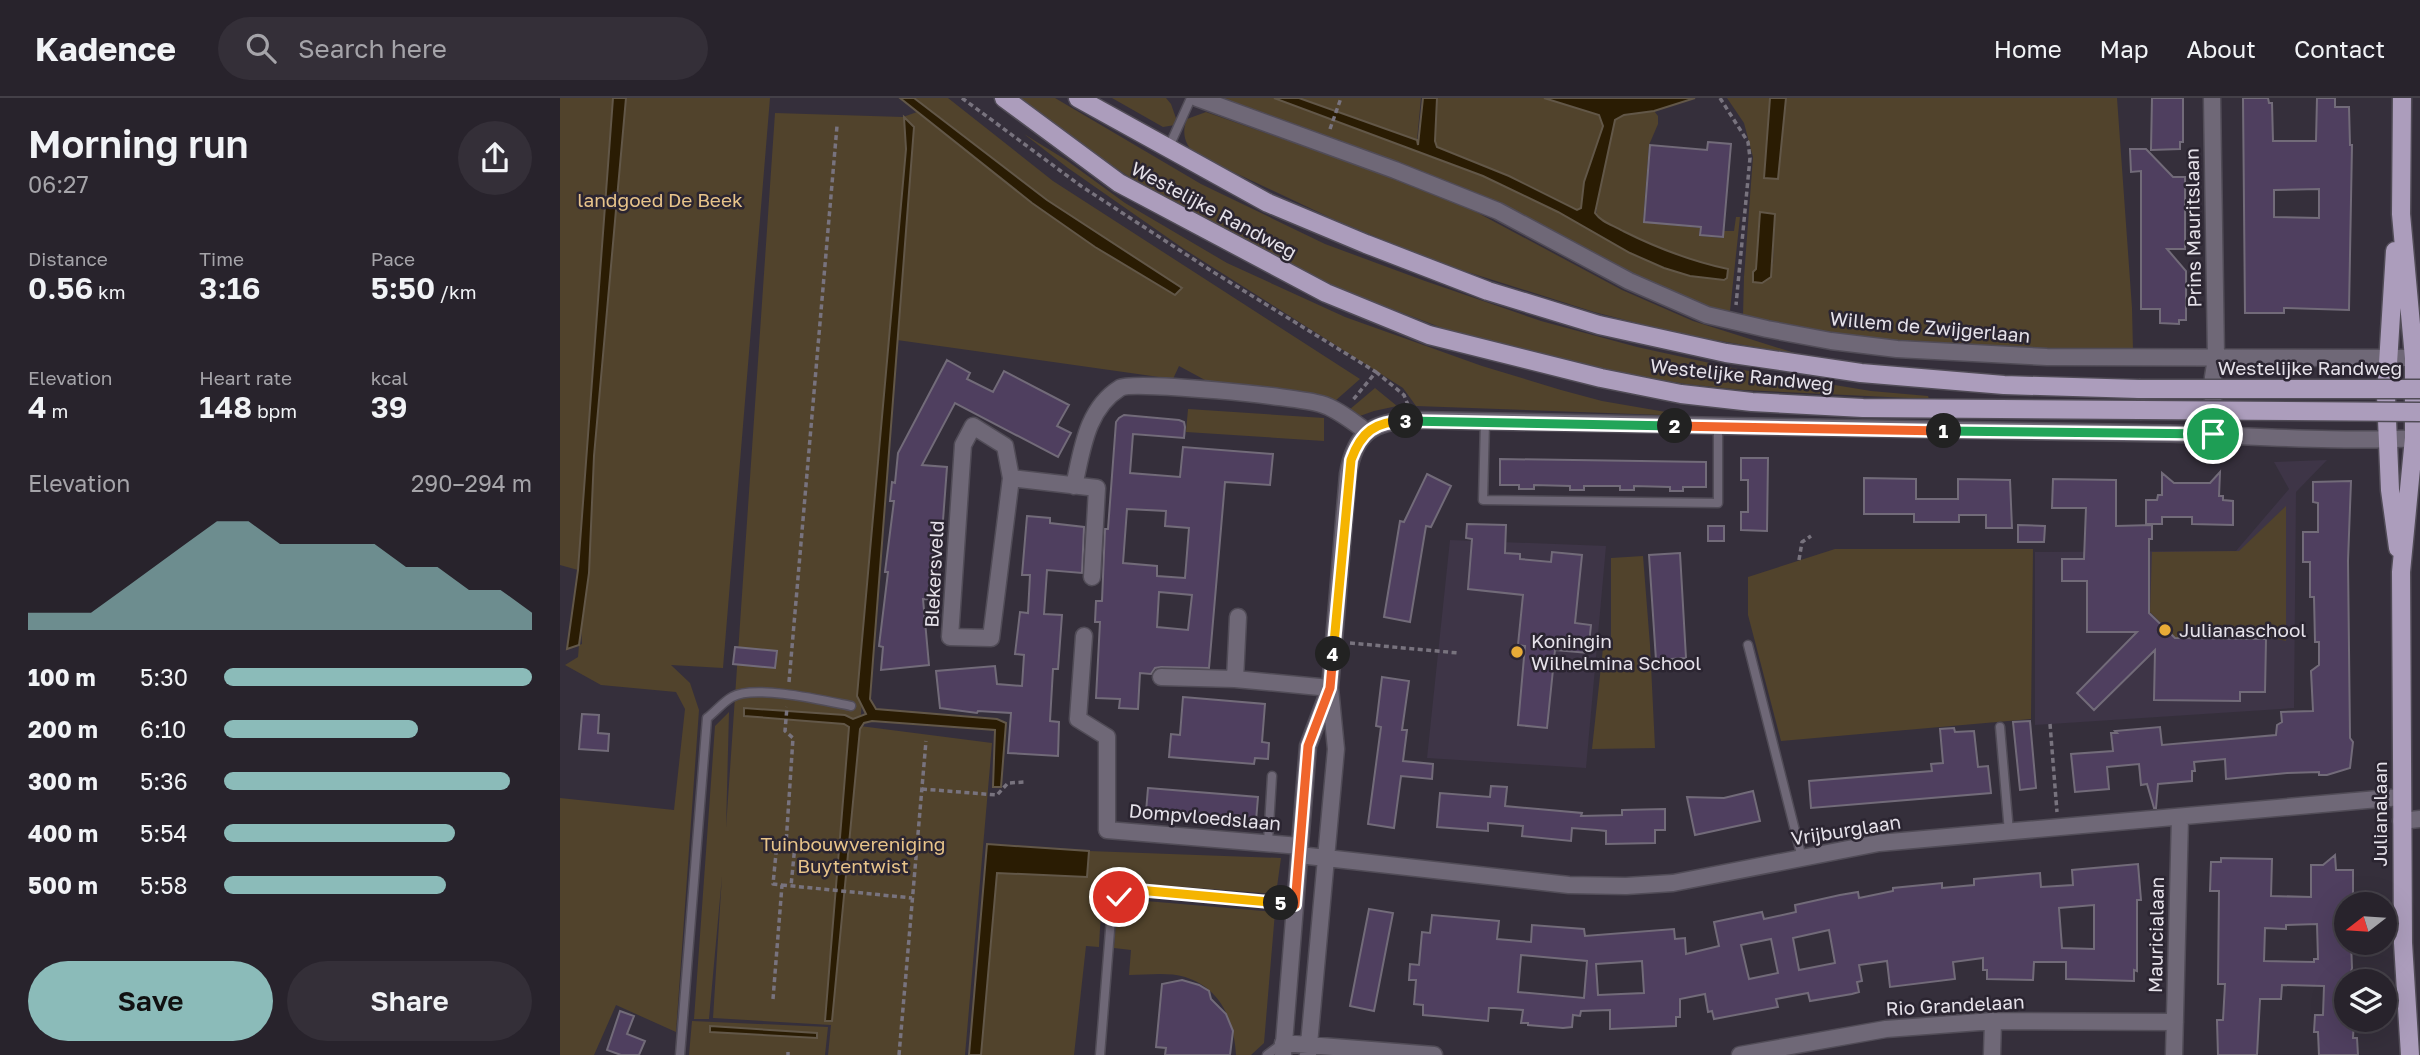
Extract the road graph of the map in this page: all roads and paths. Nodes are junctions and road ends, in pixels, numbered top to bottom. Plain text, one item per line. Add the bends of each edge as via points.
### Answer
1 (962, 98) edge
2 (1004, 98) edge
3 (1078, 98) edge
4 (1191, 98) edge
5 (1197, 98) edge
6 (1341, 98) edge
7 (1720, 98) edge
8 (2211, 98) edge
9 (2402, 98) edge
10 (1332, 121) dead end
11 (837, 126) dead end
12 (1168, 149) junction
13 (2401, 214) junction
14 (1734, 321) junction
15 (2387, 357) junction
16 (2216, 358) junction
17 (2417, 358) edge
18 (1376, 372) junction
19 (2420, 389) edge
20 (2420, 412) edge
21 (1341, 415) junction
22 (1414, 421) junction
23 (1485, 422) junction
24 (1718, 427) junction
25 (1366, 431) junction
26 (2213, 434) junction
27 (2387, 438) junction
28 (2417, 438) edge
29 (1011, 478) junction
30 (1074, 486) junction
31 (1811, 536) dead end
32 (1799, 560) dead end
33 (2401, 572) junction
34 (1092, 577) dead end
35 (1238, 617) dead end
36 (1084, 636) dead end
37 (1334, 642) junction
38 (1748, 645) dead end
39 (1458, 653) dead end
40 (1161, 677) dead end
41 (1234, 679) junction
42 (1330, 688) junction
43 (788, 695) junction
44 (851, 706) dead end
45 (787, 711) dead end
46 (2050, 724) dead end
47 (2000, 727) dead end
48 (926, 741) dead end
49 (1272, 776) dead end
50 (1025, 782) dead end
51 (922, 789) junction
52 (2401, 797) junction
53 (2180, 817) junction
54 (2420, 820) edge
55 (2401, 821) junction
56 (2058, 828) junction
57 (2009, 832) junction
58 (1268, 842) junction
59 (786, 844) junction
60 (1299, 850) junction
61 (1326, 857) junction
62 (1802, 858) junction
63 (782, 885) junction
64 (791, 886) junction
65 (912, 898) junction
66 (1295, 905) junction
67 (774, 999) dead end
68 (1993, 1021) junction
69 (2175, 1022) junction
70 (1283, 1049) edge
71 (1309, 1050) edge
72 (680, 1055) edge
73 (899, 1055) edge
74 (1100, 1055) edge
75 (1267, 1055) edge
76 (1434, 1055) edge
77 (1740, 1055) edge
78 (1992, 1055) edge
79 (2174, 1055) edge
80 (2410, 1055) edge

1 - 18 path via 1081,186
2 - 20 main road, Westelijke Randweg, bridge via 1119,183 1326,293 1441,338 1588,375 1681,394 1863,408
3 - 12 main road, Westelijke Randweg
4 - 12 lane
5 - 14 street, Willem de Zwijgerlaan via 1498,211 1629,281 1707,315
6 - 10 path
7 - 14 path via 1748,142 1750,158
8 - 16 street, Prins Mauritslaan
9 - 13 main road, Julianalaan
11 - 43 path
12 - 19 main road, Westelijke Randweg, bridge via 1268,203 1488,290 1599,325 1726,353 1861,373 2004,385
13 - 15 main road, Julianalaan
13 - 17 main road, Julianalaan
14 - 16 street, Willem de Zwijgerlaan via 1898,349 2047,357
15 - 16 street, Willem de Zwijgerlaan
15 - 17 street, Willem de Zwijgerlaan
15 - 27 main road, Julianalaan
16 - 26 street, Prins Mauritslaan
17 - 28 main road, Julianalaan
18 - 21 path
18 - 22 path via 1404,395
21 - 25 street
21 - 30 street via 1309,402 1179,386 1122,386 1104,401 1088,426
22 - 23 street
22 - 25 street via 1396,421
23 - 24 street
23 - 24 lane via 1483,500 1718,503
24 - 26 street
25 - 37 street, Dompvloedslaan via 1357,443 1348,474
26 - 27 street
27 - 28 street
27 - 33 main road, Julianalaan
28 - 33 main road, Julianalaan
29 - 29 street, Blekersveld via 1005,446 973,426 963,445 950,637 991,638
29 - 30 street
30 - 34 street via 1097,488
31 - 32 path via 1802,542
33 - 52 main road, Julianalaan
35 - 41 street
36 - 58 street, Dompvloedslaan via 1078,719 1107,737 1107,830
37 - 39 path
37 - 42 street, Dompvloedslaan
38 - 62 lane
40 - 41 street
41 - 42 street
42 - 60 street, Dompvloedslaan via 1308,746
42 - 61 street, Dompvloedslaan via 1336,749
43 - 44 lane
43 - 72 lane via 746,692 732,697 707,718
45 - 59 path via 785,731 793,738
46 - 56 path
47 - 57 lane
48 - 51 path
49 - 58 lane
50 - 51 path via 1009,783 997,795
51 - 65 path
52 - 53 street, Vrijburglaan
52 - 55 main road, Julianalaan
53 - 56 street, Vrijburglaan
53 - 69 street, Mauricialaan
54 - 55 street
55 - 80 main road, Julianalaan
56 - 57 street, Vrijburglaan
57 - 62 street, Vrijburglaan via 1878,843
58 - 60 street, Dompvloedslaan
59 - 63 path via 777,843 773,884
59 - 64 path via 794,845
60 - 61 street, Vrijburglaan
60 - 66 street, Dompvloedslaan
61 - 62 street, Vrijburglaan via 1569,885 1615,886 1673,883
61 - 71 street, Dompvloedslaan
63 - 64 path
63 - 67 path
64 - 65 path
65 - 73 path
66 - 70 street, Dompvloedslaan
66 - 74 lane via 1138,890 1119,897 1111,918
68 - 69 street, Rio Grandelaan
68 - 77 street, Rio Grandelaan via 1886,1029
68 - 78 street
69 - 79 street, Mauricialaan
70 - 71 street
70 - 75 lane
71 - 76 street

